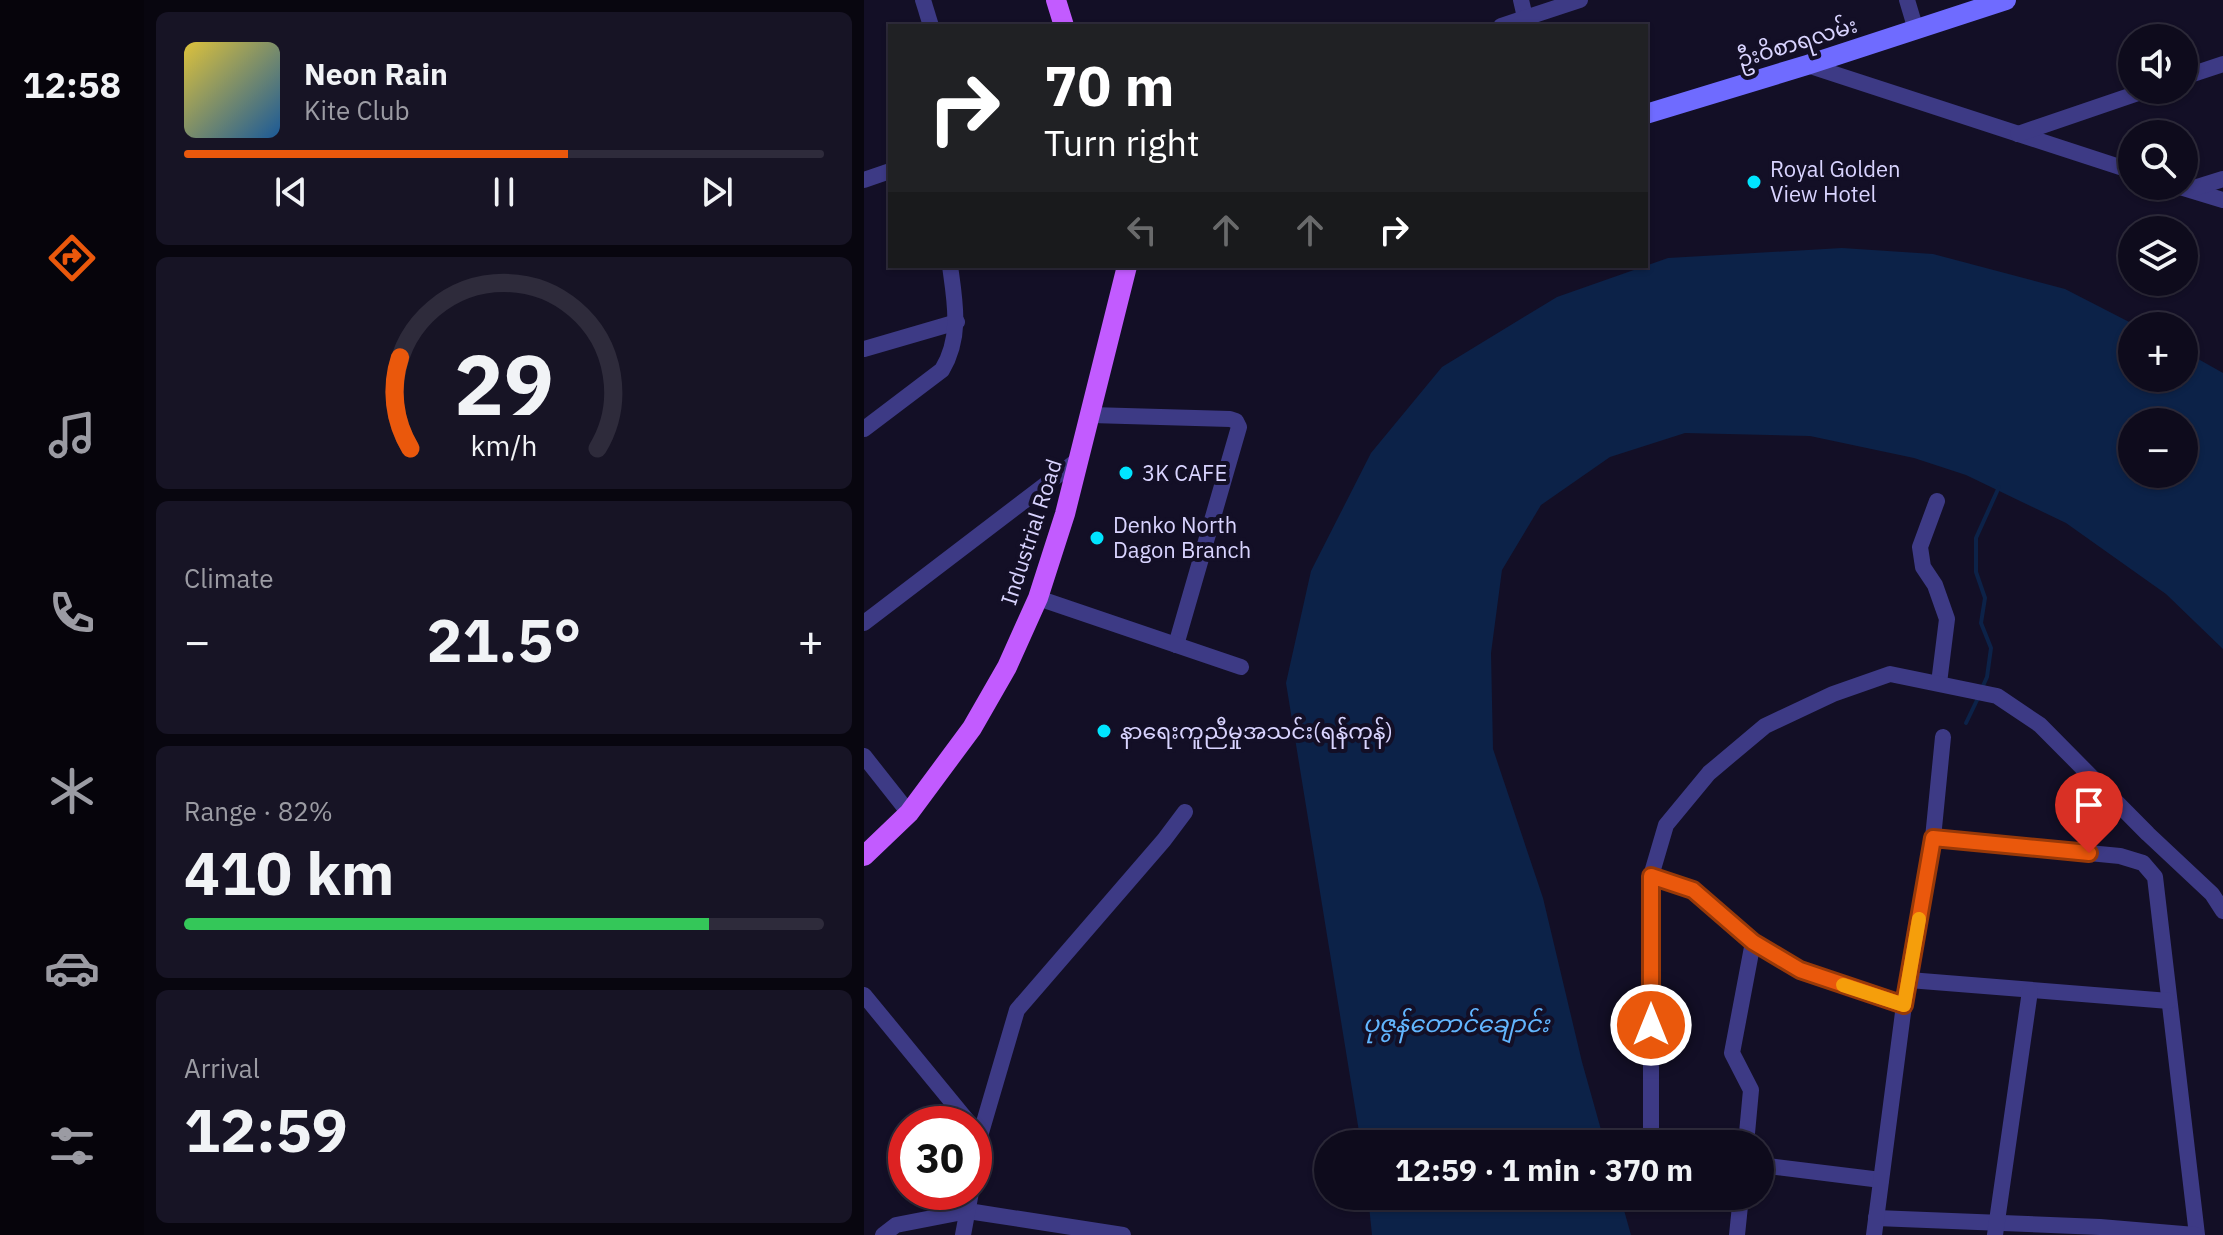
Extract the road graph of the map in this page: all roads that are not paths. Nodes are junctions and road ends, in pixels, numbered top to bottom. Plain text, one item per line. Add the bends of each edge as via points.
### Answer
1 (923, 0) edge
2 (1056, 0) edge
3 (1521, 0) edge
4 (1580, 0) edge
5 (1907, 0) edge
6 (2006, 0) edge
7 (1526, 23) edge
8 (930, 24) edge
9 (1063, 24) edge
10 (1916, 30) junction
11 (2223, 64) edge
12 (1807, 65) junction
13 (2198, 72) edge
14 (2118, 100) edge
15 (1648, 113) edge
16 (2018, 134) junction
17 (2118, 166) edge
18 (888, 172) edge
19 (2223, 179) edge
20 (864, 180) edge
21 (2198, 185) edge
22 (2198, 192) edge
23 (2223, 200) edge
24 (950, 268) edge
25 (1132, 268) edge
26 (957, 322) junction
27 (864, 349) edge
28 (1091, 415) junction
29 (864, 429) edge
30 (1079, 459) junction
31 (1937, 501) dead end
32 (1038, 598) junction
33 (864, 623) edge
34 (1176, 645) junction
35 (1241, 667) dead end
36 (1939, 683) junction
37 (1943, 737) dead end
38 (864, 756) edge
39 (1185, 812) dead end
40 (909, 813) junction
41 (1933, 838) junction
42 (864, 856) edge
43 (1651, 876) junction
44 (2223, 911) edge
45 (1753, 942) junction
46 (1909, 980) junction
47 (2030, 991) junction
48 (864, 995) edge
49 (2169, 1001) junction
50 (1904, 1005) junction
51 (955, 1106) edge
52 (983, 1106) edge
53 (1651, 1130) edge
54 (1747, 1130) edge
55 (1774, 1167) edge
56 (1881, 1180) junction
57 (1740, 1210) edge
58 (968, 1211) junction
59 (1876, 1218) junction
60 (1996, 1229) edge
61 (2100, 1231) edge
62 (883, 1235) edge
63 (963, 1235) edge
64 (1123, 1235) edge
65 (1737, 1235) edge
66 (1874, 1235) edge
67 (2196, 1235) edge

1 - 8 street
2 - 9 main road
3 - 7 street
4 - 7 street
5 - 10 street
6 - 10 main road, ဦးဝိစာရလမ်း
10 - 12 main road, ဦးဝိစာရလမ်း
11 - 13 street
12 - 15 main road, ဦးဝိစာရလမ်း
12 - 16 street
14 - 16 street
16 - 17 street
18 - 20 street
19 - 21 street
22 - 23 street
24 - 26 street
25 - 28 main road, Industrial Road
26 - 27 street
26 - 29 street via 942,370
28 - 30 main road, Industrial Road
28 - 34 street via 1230,419 1239,427
30 - 32 main road, Industrial Road
30 - 33 street
31 - 36 street via 1920,547 1923,567 1947,619
32 - 34 street
32 - 40 main road, Industrial Road via 972,728
34 - 35 street
36 - 43 street via 1890,674 1765,726 1709,773 1666,825
36 - 44 street via 1997,696 2040,725 2212,894
37 - 41 street
38 - 40 street
39 - 52 street via 1017,1010
40 - 42 main road, Industrial Road
41 - 46 street
41 - 49 street via 2120,856 2143,863 2155,877
43 - 45 street via 1693,890
43 - 53 street
45 - 50 street via 1800,970
45 - 54 street via 1732,1053 1751,1090
46 - 47 street
46 - 50 street
47 - 49 street
47 - 60 street
48 - 51 street
49 - 67 street
50 - 56 street
55 - 56 street
56 - 59 street
57 - 65 street
58 - 62 street via 896,1225
58 - 63 street
58 - 64 street
59 - 60 street
59 - 66 street
60 - 61 street
61 - 67 street

